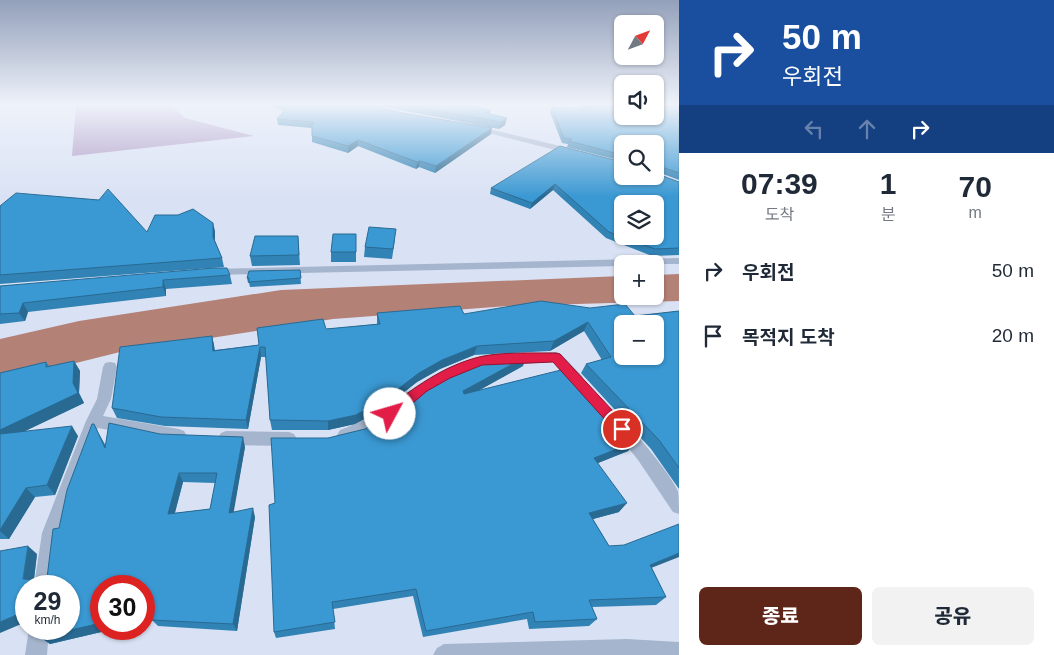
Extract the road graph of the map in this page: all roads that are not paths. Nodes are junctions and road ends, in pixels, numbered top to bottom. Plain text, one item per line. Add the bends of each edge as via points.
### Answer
1 (508, 136) edge
2 (584, 155) edge
3 (679, 261) edge
4 (197, 274) edge
5 (480, 360) edge
6 (500, 360) edge
7 (110, 367) dead end
8 (586, 389) edge
9 (92, 421) junction
10 (616, 422) edge
11 (192, 436) edge
12 (210, 438) edge
13 (308, 439) edge
14 (328, 439) edge
15 (679, 506) edge
16 (45, 575) edge
17 (38, 640) edge
18 (679, 653) edge
19 (36, 655) edge
20 (444, 655) edge

1 - 2 street
3 - 4 street via 280,269
5 - 14 street via 423,388 390,414 359,432
6 - 8 street via 556,357
7 - 9 street via 104,399
9 - 11 street via 166,435
9 - 16 street via 51,533
10 - 15 street via 644,455
12 - 13 street
17 - 19 street
18 - 20 street via 627,649

